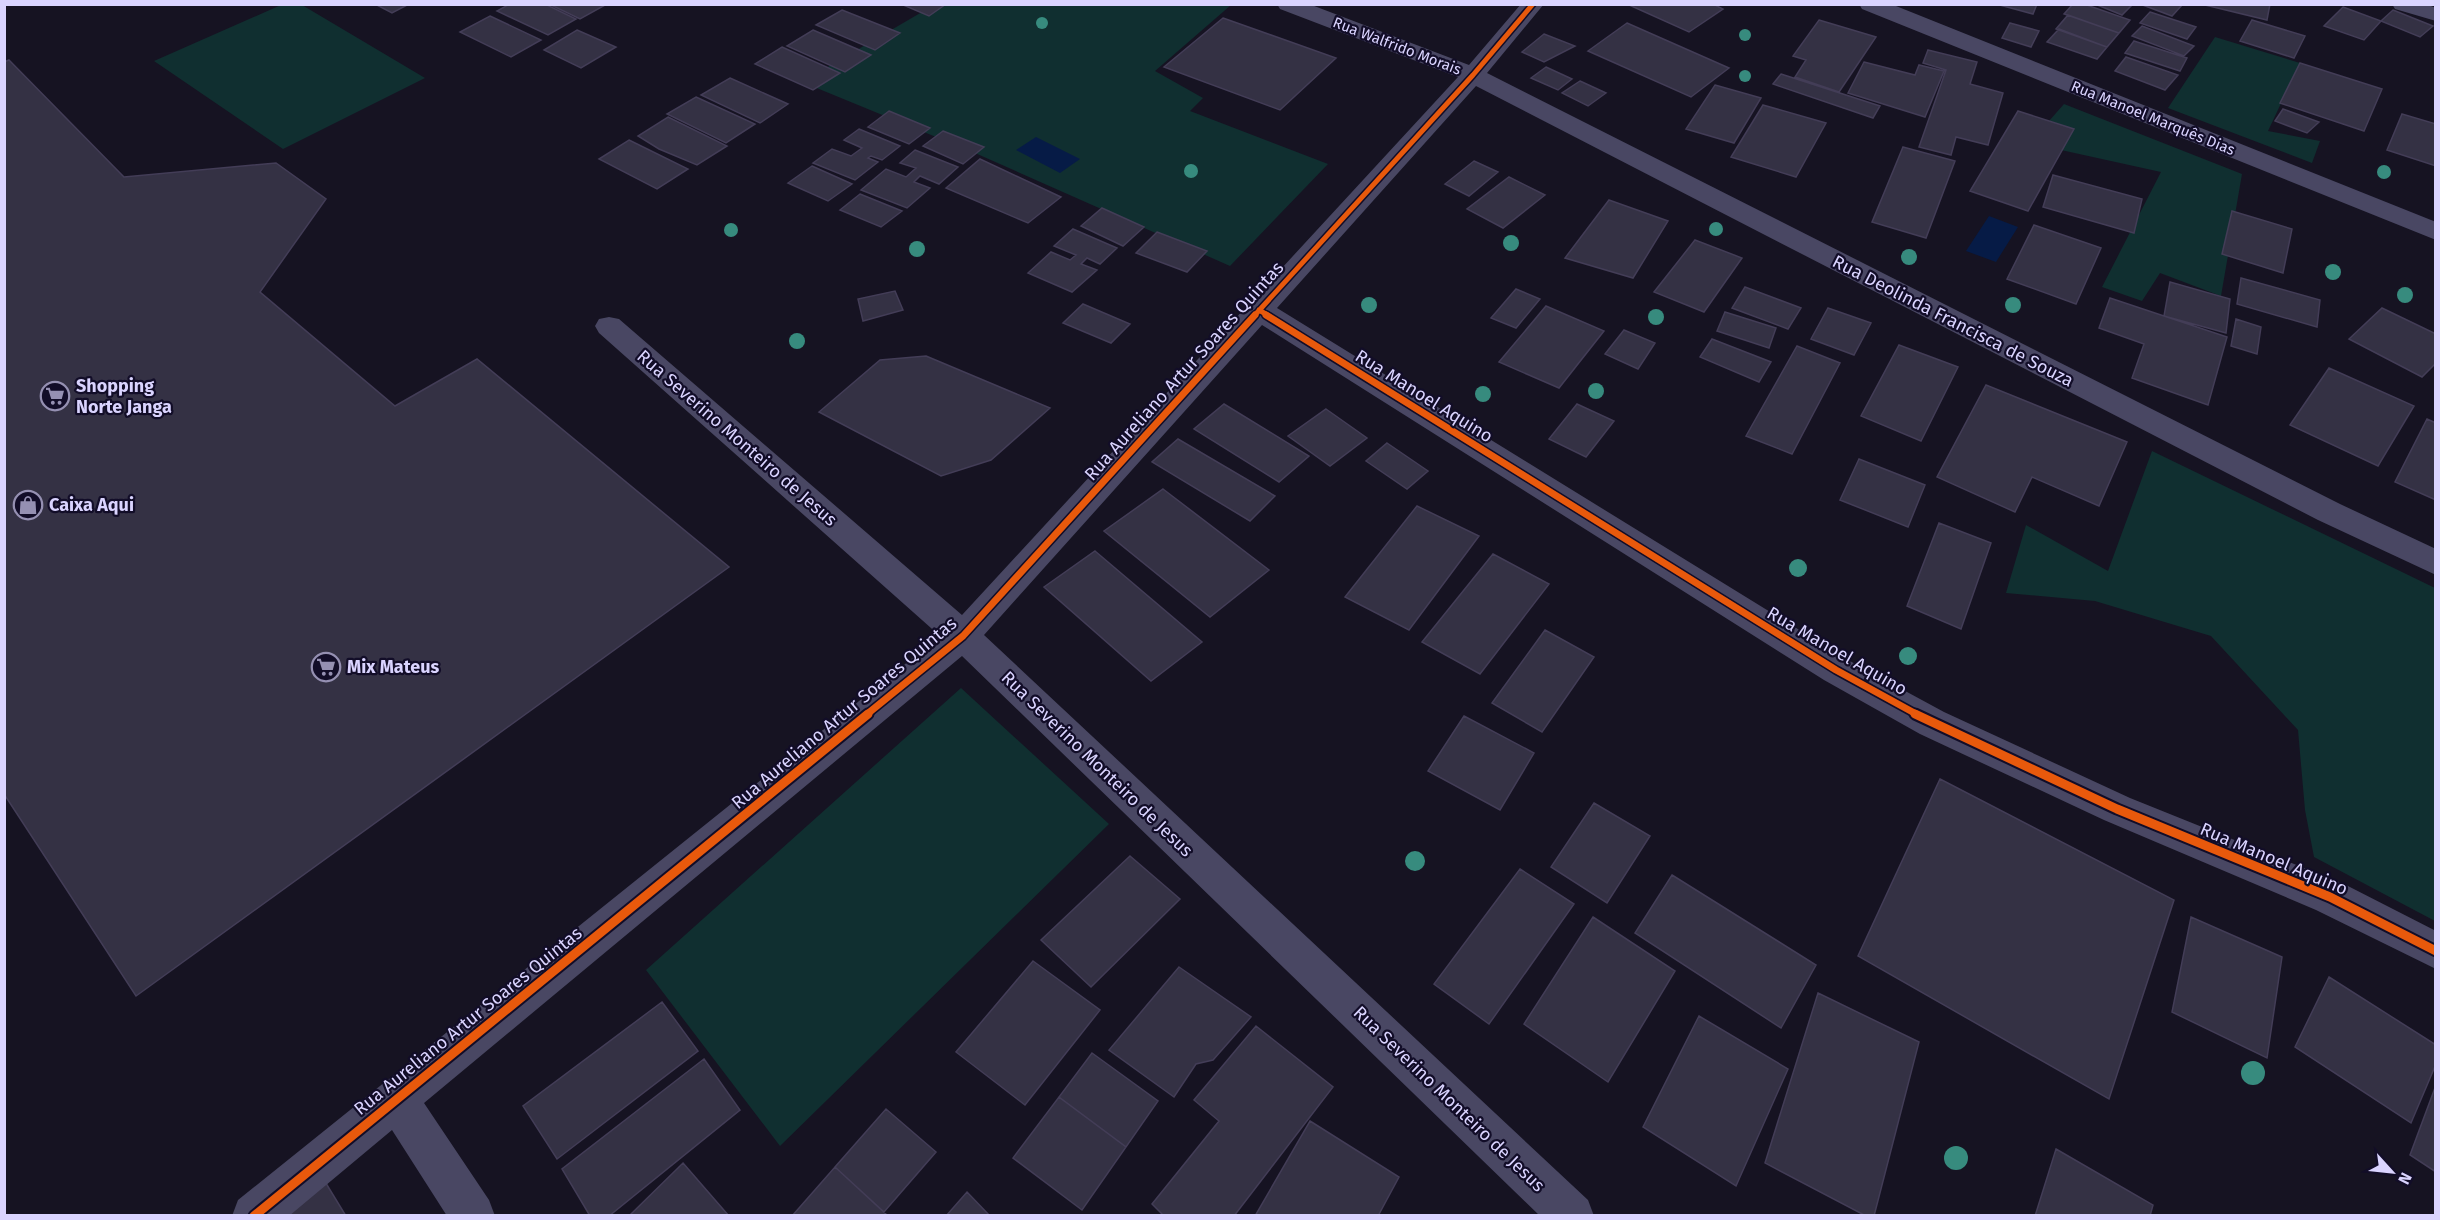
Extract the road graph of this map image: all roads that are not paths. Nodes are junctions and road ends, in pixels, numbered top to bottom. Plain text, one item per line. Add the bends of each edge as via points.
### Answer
1 (1288, 4) edge
2 (1533, 4) edge
3 (1870, 4) edge
4 (2403, 4) edge
5 (2436, 15) edge
6 (1473, 75) junction
7 (2436, 232) edge
8 (1259, 310) junction
9 (609, 326) dead end
10 (2436, 563) edge
11 (963, 636) junction
12 (2436, 951) edge
13 (396, 1098) junction
14 (254, 1215) edge
15 (473, 1215) edge
16 (1572, 1215) edge

1 - 6 street, Rua Walfrido Morais
2 - 6 street, Rua Aureliano Artur Soares Quintas
3 - 7 street, Rua Manoel Marquês Dias
4 - 5 street
6 - 8 street, Rua Aureliano Artur Soares Quintas
6 - 10 street, Rua Deolinda Francisca de Souza
8 - 11 street, Rua Aureliano Artur Soares Quintas
8 - 12 street, Rua Manoel Aquino via 1845,675 1932,723 2117,809 2330,897
9 - 11 street, Rua Severino Monteiro de Jesus
11 - 13 street, Rua Aureliano Artur Soares Quintas
11 - 16 street, Rua Severino Monteiro de Jesus
13 - 14 street, Rua Aureliano Artur Soares Quintas
13 - 15 street

